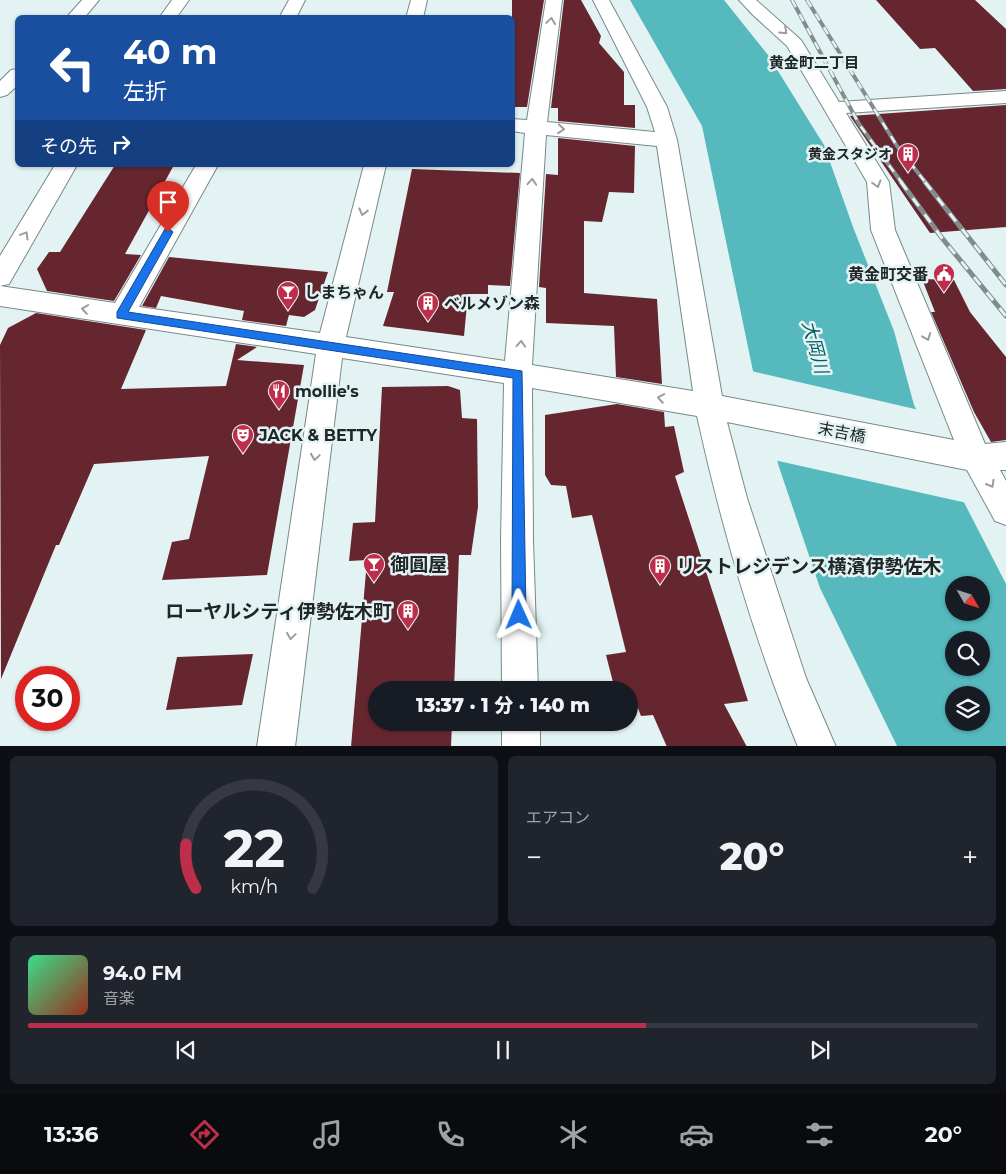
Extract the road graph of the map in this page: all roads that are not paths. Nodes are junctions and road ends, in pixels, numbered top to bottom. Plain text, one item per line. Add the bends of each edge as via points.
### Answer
1 (91, 0) edge
2 (181, 0) edge
3 (296, 0) edge
4 (419, 0) edge
5 (554, 0) edge
6 (601, 0) edge
7 (747, 0) edge
8 (77, 15) edge
9 (169, 15) edge
10 (288, 15) edge
11 (415, 15) edge
12 (1006, 96) edge
13 (834, 108) junction
14 (524, 126) edge
15 (667, 140) junction
16 (65, 167) edge
17 (205, 167) edge
18 (375, 167) edge
19 (0, 277) edge
20 (0, 296) edge
21 (121, 315) junction
22 (330, 347) junction
23 (518, 374) junction
24 (709, 406) junction
25 (1006, 456) edge
26 (976, 458) junction
27 (1006, 510) edge
28 (520, 681) edge
29 (521, 731) edge
30 (276, 746) edge
31 (521, 746) edge
32 (817, 746) edge

1 - 8 street
2 - 9 street
3 - 10 street
4 - 11 street
14 -> 5 street
6 - 15 street via 657,107
7 -> 13 street via 757,12 784,30
12 - 13 street
13 -> 26 street via 878,182 883,230
14 -> 15 street
23 -> 14 street
15 - 24 street
19 -> 16 street
17 - 21 street
18 -> 22 street
21 -> 20 street, 末吉橋
21 - 22 street, 末吉橋
22 - 23 street, 末吉橋
22 -> 30 street
24 -> 23 street, 末吉橋
23 - 28 street
24 - 26 street, 末吉橋
24 - 32 street via 731,498 788,680
25 - 26 street, 末吉橋
26 -> 27 street
29 - 31 street

